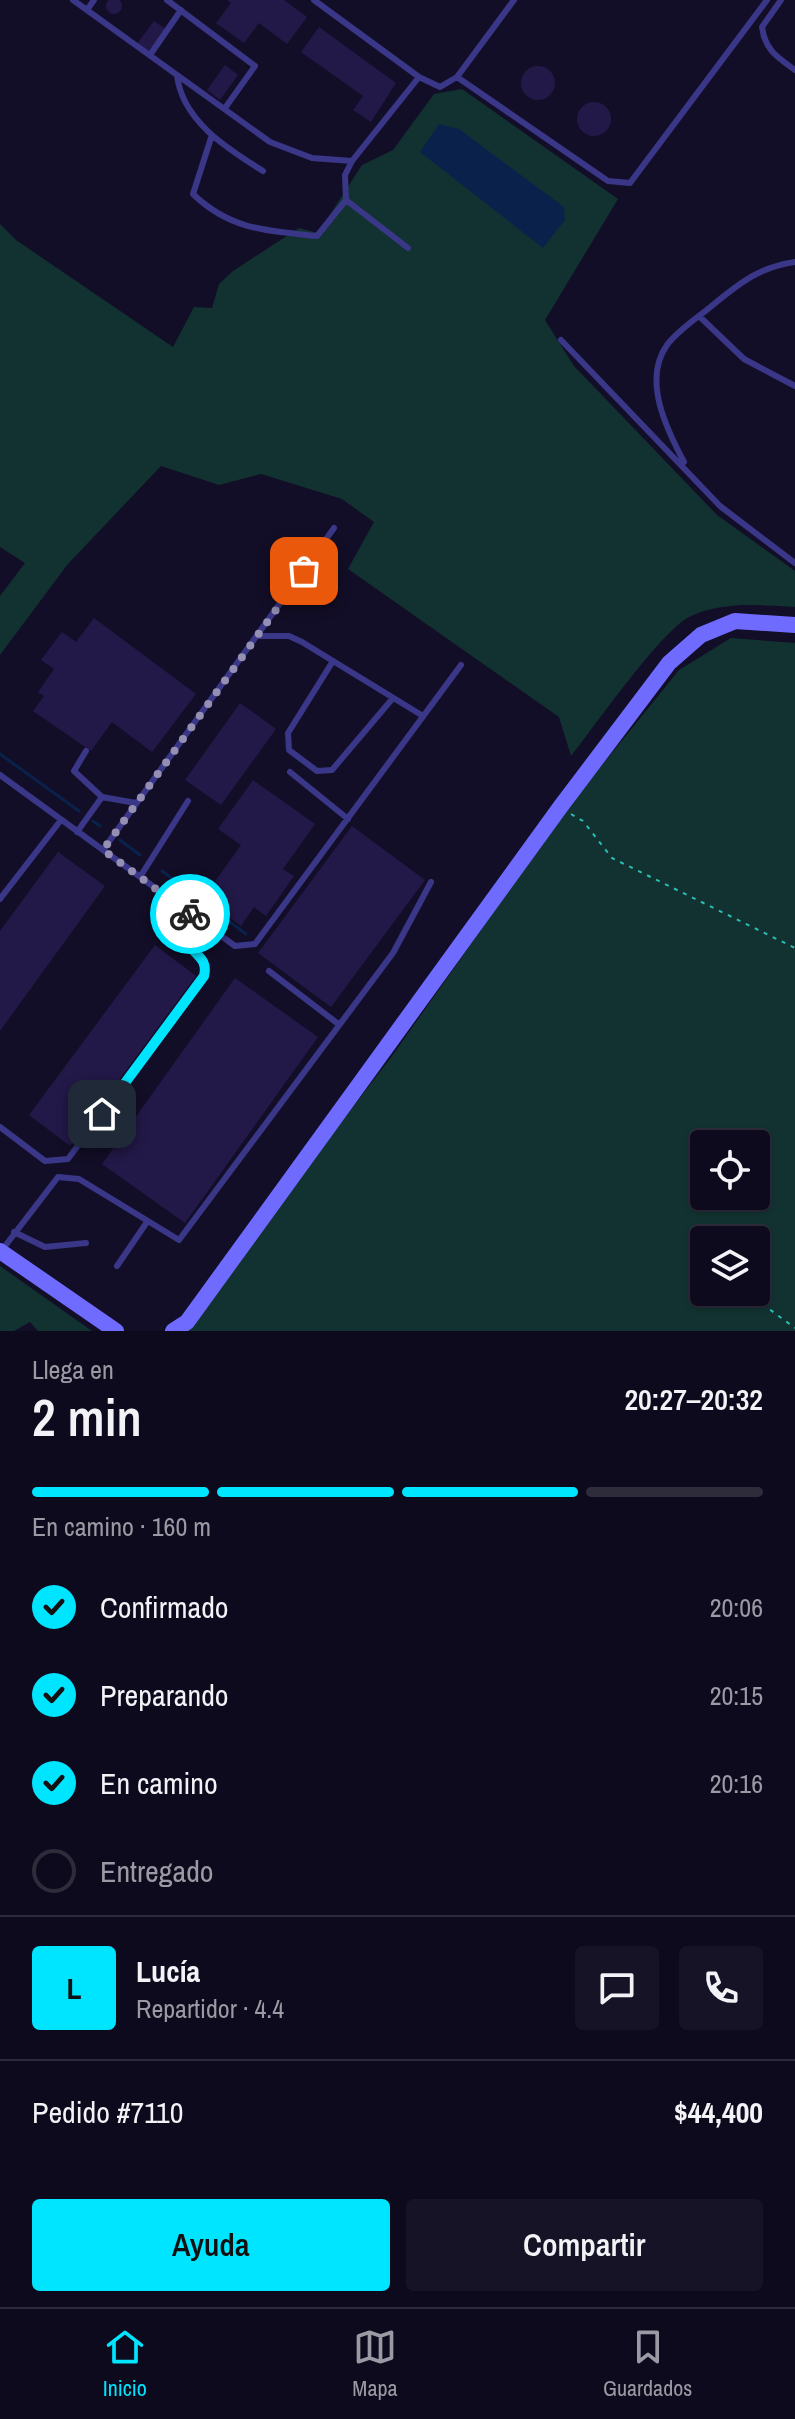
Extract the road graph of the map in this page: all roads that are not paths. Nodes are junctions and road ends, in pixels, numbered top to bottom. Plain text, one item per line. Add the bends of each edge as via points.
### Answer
1 (73, 0) edge
2 (94, 0) edge
3 (167, 0) edge
4 (314, 0) edge
5 (514, 0) edge
6 (767, 0) edge
7 (781, 0) edge
8 (87, 10) junction
9 (181, 10) junction
10 (150, 55) junction
11 (795, 70) edge
12 (177, 75) junction
13 (419, 77) junction
14 (457, 77) junction
15 (225, 108) junction
16 (211, 138) junction
17 (352, 161) junction
18 (263, 171) dead end
19 (346, 200) junction
20 (408, 248) dead end
21 (795, 262) edge
22 (699, 316) junction
23 (561, 340) dead end
24 (795, 386) edge
25 (688, 469) junction
26 (334, 528) dead end
27 (795, 563) edge
28 (795, 625) edge
29 (259, 636) junction
30 (333, 661) junction
31 (461, 665) dead end
32 (393, 698) junction
33 (423, 716) junction
34 (86, 751) dead end
35 (290, 772) dead end
36 (0, 775) edge
37 (102, 797) junction
38 (188, 801) dead end
39 (136, 803) junction
40 (348, 819) junction
41 (61, 820) junction
42 (77, 832) junction
43 (103, 850) junction
44 (140, 877) junction
45 (431, 882) dead end
46 (0, 899) edge
47 (198, 920) junction
48 (269, 971) dead end
49 (337, 1023) junction
50 (0, 1127) edge
51 (147, 1222) junction
52 (14, 1232) junction
53 (86, 1243) dead end
54 (0, 1252) edge
55 (117, 1266) dead end
56 (116, 1331) edge
57 (173, 1331) edge

1 - 8 lane
2 - 8 lane
3 - 9 lane
4 - 13 lane
5 - 14 lane
6 - 14 lane via 630,183 608,181
7 - 11 lane via 762,27 764,41 772,54
8 - 10 lane
9 - 10 lane
9 - 15 lane via 255,66
10 - 12 lane
12 - 15 lane
12 - 16 lane via 181,96
13 - 14 lane via 440,87
13 - 17 lane
15 - 17 lane via 270,142 312,158
16 - 18 lane
16 - 19 lane via 193,194 214,215 274,232 317,236
17 - 19 lane via 345,175
19 - 20 lane
21 - 22 lane via 750,275
22 - 24 lane via 744,359
22 - 25 lane via 667,346 658,365 658,397
23 - 25 lane
25 - 27 lane via 737,521
26 - 29 lane
28 - 57 street via 735,621 701,635 669,663 187,1322
29 - 30 lane via 289,636
29 - 39 lane
30 - 32 lane
30 - 32 lane via 288,733 289,750 317,771 332,770
31 - 33 lane
32 - 33 lane
33 - 40 lane
34 - 37 lane via 74,771
35 - 40 lane
36 - 41 lane
37 - 39 lane
37 - 42 lane
38 - 44 lane
39 - 43 lane
40 - 47 lane via 255,944 235,946
41 - 42 lane
41 - 46 lane
42 - 43 lane
43 - 44 lane
44 - 47 lane
45 - 49 lane via 393,953
47 - 50 lane via 187,939 203,959 204,976 68,1159 45,1161
48 - 49 lane
49 - 51 lane via 179,1240
51 - 52 lane via 68,1176 58,1177
51 - 55 lane
52 - 53 lane via 45,1247
52 - 54 lane
54 - 56 street

